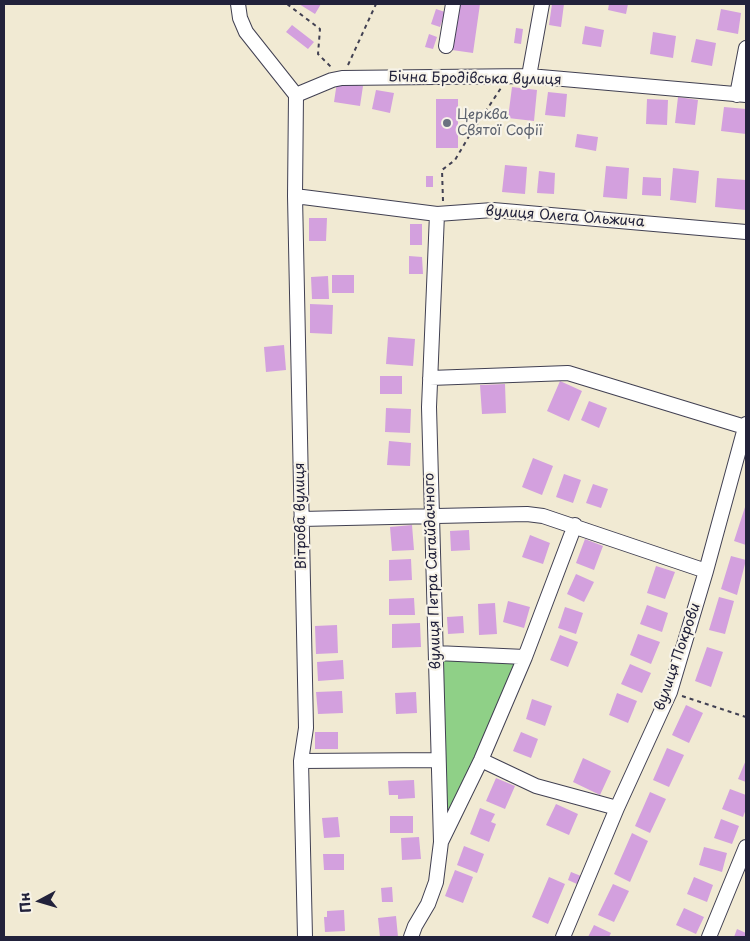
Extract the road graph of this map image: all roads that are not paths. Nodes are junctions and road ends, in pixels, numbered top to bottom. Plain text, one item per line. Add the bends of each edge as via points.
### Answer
1 (238, 4) edge
2 (453, 4) edge
3 (542, 4) edge
4 (446, 46) dead end
5 (746, 48) edge
6 (530, 76) junction
7 (296, 94) junction
8 (742, 95) edge
9 (295, 196) junction
10 (440, 214) junction
11 (746, 232) edge
12 (430, 378) junction
13 (746, 425) edge
14 (432, 516) junction
15 (301, 519) junction
16 (575, 525) junction
17 (706, 572) junction
18 (436, 653) junction
19 (525, 657) junction
20 (438, 760) junction
21 (481, 760) junction
22 (301, 761) junction
23 (617, 808) junction
24 (441, 842) junction
25 (746, 847) edge
26 (305, 937) edge
27 (411, 937) edge
28 (563, 937) edge
29 (709, 937) edge

1 - 7 street via 246,32
2 - 4 street
3 - 6 street
5 - 8 street
6 - 7 street, Бічна Бродівська вулиця via 342,78
6 - 8 street, Бічна Бродівська вулиця
7 - 9 street, Вітрова вулиця
9 - 10 street, вулиця Олега Ольжича
9 - 15 street, Вітрова вулиця
10 - 11 street, вулиця Олега Ольжича via 493,210
10 - 12 street, вулиця Петра Сагайдачного
12 - 13 street via 568,374
12 - 14 street, вулиця Петра Сагайдачного
13 - 17 street, вулиця Покрови
14 - 15 street
14 - 16 street via 527,514
14 - 18 street, вулиця Петра Сагайдачного
15 - 22 street, Вітрова вулиця via 306,728
16 - 17 street
16 - 19 street
17 - 23 street, вулиця Покрови via 670,692
18 - 19 street
18 - 20 street, вулиця Петра Сагайдачного
19 - 21 street
20 - 22 street
20 - 24 street, вулиця Петра Сагайдачного
21 - 23 street via 536,786
21 - 24 street
22 - 26 street, Вітрова вулиця
23 - 28 street, вулиця Покрови
24 - 27 street via 436,882
25 - 29 street

